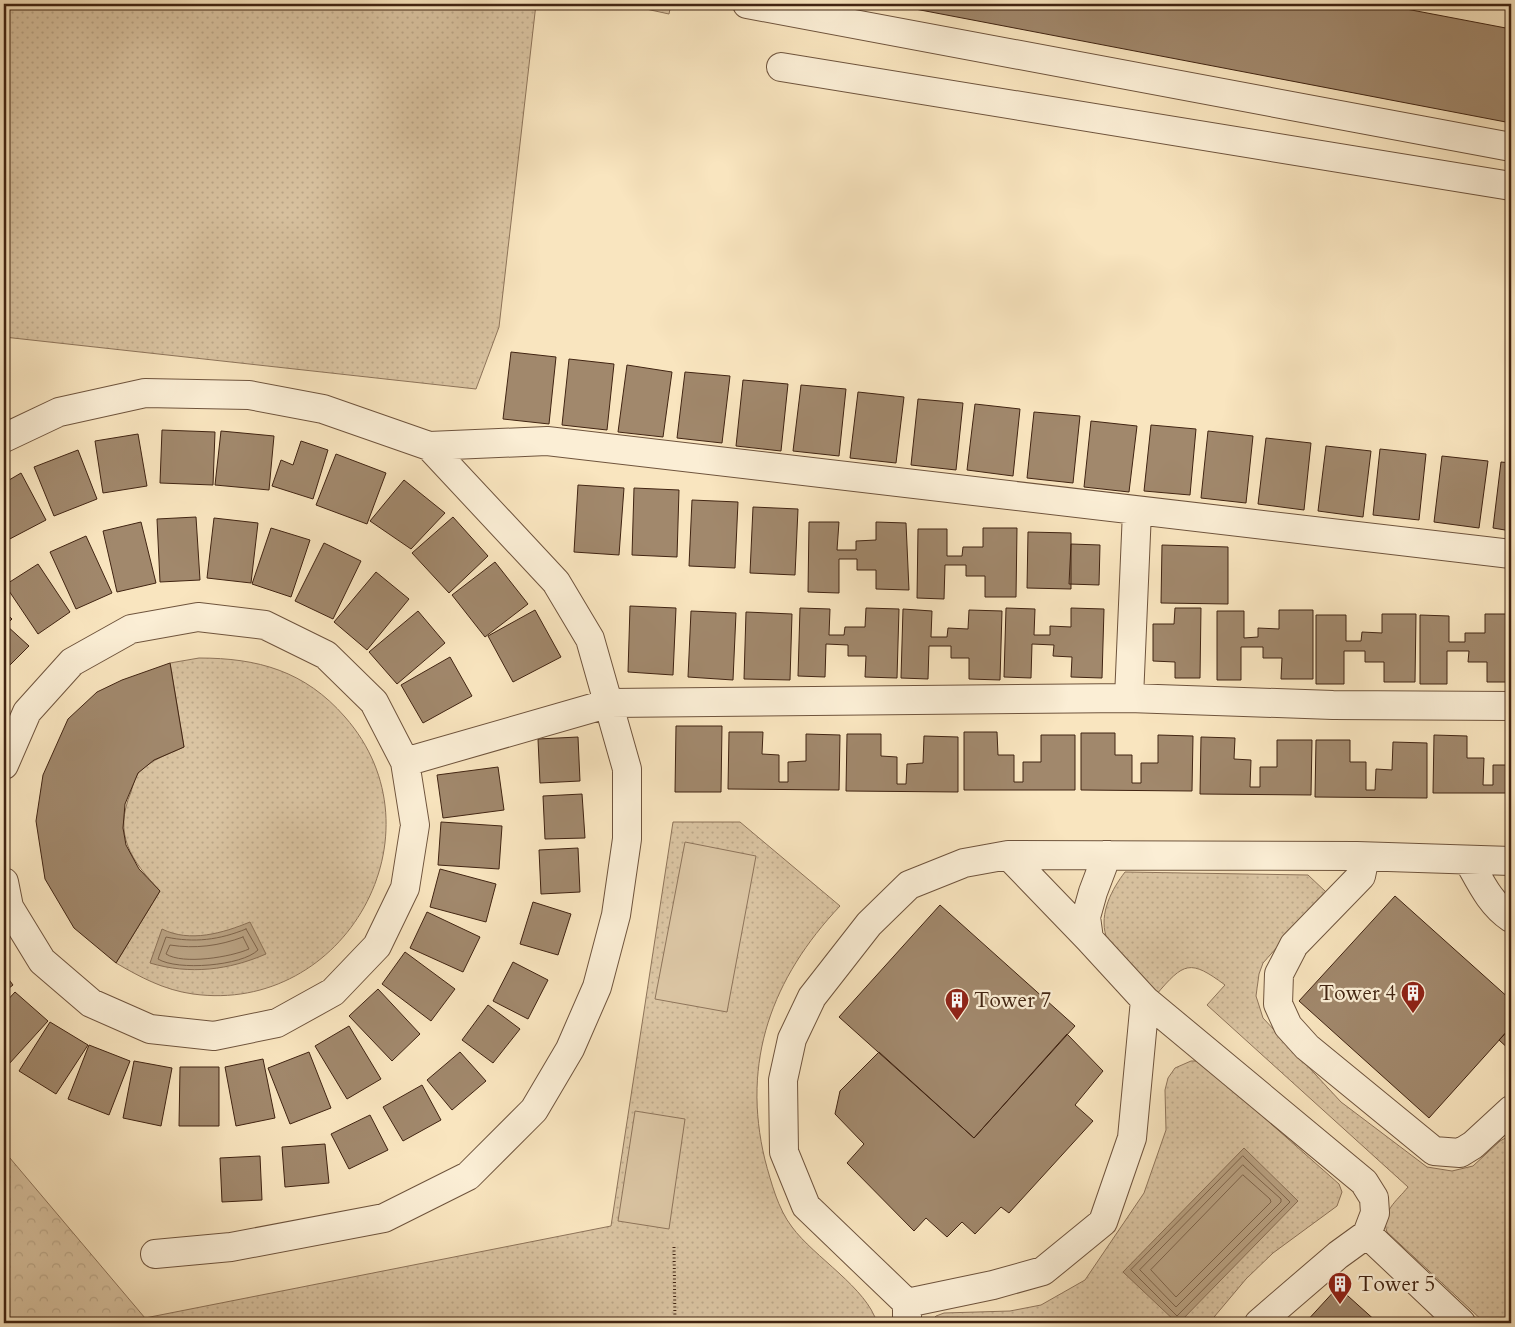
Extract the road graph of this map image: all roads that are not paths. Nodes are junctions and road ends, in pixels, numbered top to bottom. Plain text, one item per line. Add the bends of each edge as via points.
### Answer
1 (747, 4) edge
2 (781, 67) dead end
3 (1511, 148) edge
4 (1511, 186) edge
5 (4, 438) edge
6 (429, 446) junction
7 (1137, 511) junction
8 (1511, 554) edge
9 (1129, 698) junction
10 (610, 703) junction
11 (1511, 706) edge
12 (405, 762) junction
13 (4, 765) edge
14 (1008, 855) junction
15 (1107, 856) junction
16 (1365, 857) junction
17 (1468, 860) junction
18 (1511, 861) edge
19 (6, 899) edge
20 (1511, 918) edge
21 (1089, 939) junction
22 (1145, 1000) junction
23 (1511, 1110) edge
24 (1367, 1234) junction
25 (155, 1254) dead end
26 (907, 1313) edge
27 (1259, 1323) edge
28 (1461, 1323) edge

1 - 3 street
2 - 4 street
5 - 6 street via 59,412 145,393 239,395 323,409
6 - 7 street via 547,441
6 - 10 street via 556,582 590,639
7 - 8 street
7 - 9 street
9 - 10 street
9 - 11 street via 1333,705
10 - 12 street
10 - 25 street via 627,769 627,839 616,916 597,987 570,1049 534,1110 468,1176 384,1218 240,1246
12 - 13 street via 374,702 326,655 265,626 198,617 131,630 72,662 27,712
12 - 19 street via 415,825 406,888 398,905 377,946 333,992 277,1023 214,1036 150,1029 91,1003 42,961
14 - 15 street
14 - 21 street
14 - 26 street via 964,862 909,885 869,924 818,990 792,1039 783,1080 784,1152 806,1206
15 - 16 street
15 - 21 street via 1086,917
16 - 17 street
16 - 23 street via 1361,876 1294,945 1279,974 1278,1004 1288,1026 1307,1047 1434,1151 1460,1153
17 - 18 street
17 - 20 street via 1489,897 1500,911
21 - 22 street
22 - 24 street via 1364,1182 1374,1198 1375,1213
22 - 26 street via 1132,1138 1102,1222 1043,1271
24 - 27 street via 1318,1271
24 - 28 street

